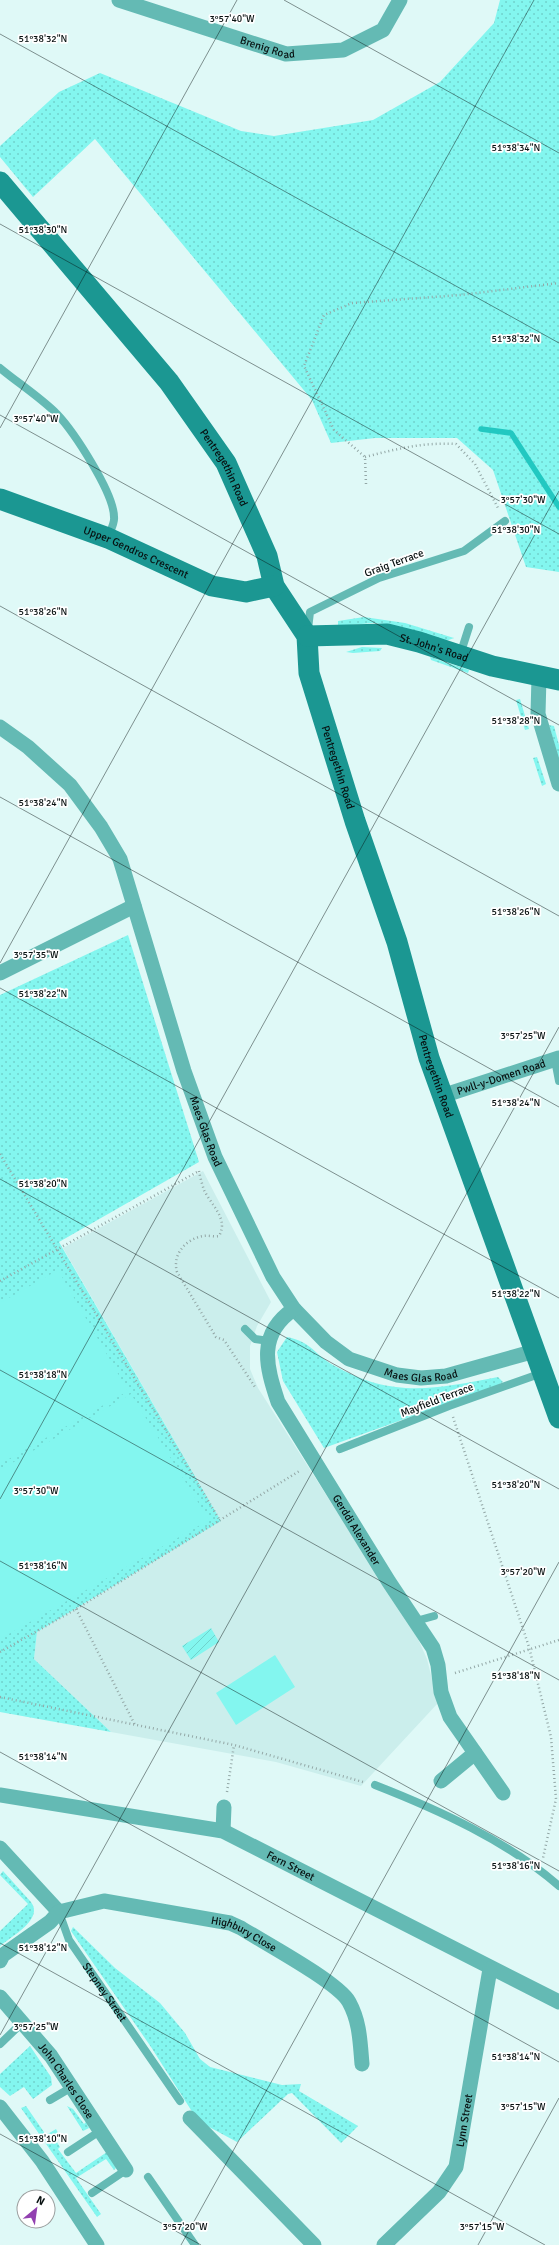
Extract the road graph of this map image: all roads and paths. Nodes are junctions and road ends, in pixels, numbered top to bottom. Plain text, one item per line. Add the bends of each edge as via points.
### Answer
1 (120, 0) edge
2 (400, 0) edge
3 (0, 182) edge
4 (559, 283) edge
5 (0, 368) edge
6 (365, 457) junction
7 (366, 484) dead end
8 (0, 499) edge
9 (505, 521) joint
10 (108, 538) junction
11 (274, 586) junction
12 (469, 627) dead end
13 (306, 636) junction
14 (460, 656) junction
15 (539, 677) junction
16 (559, 680) edge
17 (0, 727) edge
18 (559, 784) edge
19 (134, 906) junction
20 (0, 973) edge
21 (557, 1059) edge
22 (559, 1081) edge
23 (442, 1096) junction
24 (0, 1154) edge
25 (214, 1157) junction
26 (58, 1249) junction
27 (0, 1281) edge
28 (294, 1309) junction
29 (245, 1329) dead end
30 (270, 1341) junction
31 (535, 1352) junction
32 (543, 1373) junction
33 (449, 1406) junction
34 (559, 1418) edge
35 (340, 1449) dead end
36 (315, 1462) junction
37 (219, 1519) junction
38 (76, 1609) junction
39 (434, 1616) dead end
40 (416, 1621) junction
41 (559, 1640) edge
42 (530, 1650) junction
43 (0, 1652) edge
44 (440, 1678) junction
45 (0, 1697) edge
46 (135, 1725) junction
47 (234, 1745) junction
48 (475, 1753) junction
49 (441, 1781) dead end
50 (375, 1785) joint
51 (503, 1793) dead end
52 (0, 1795) edge
53 (224, 1807) joint
54 (224, 1832) junction
55 (0, 1848) edge
56 (540, 1870) junction
57 (559, 1886) edge
58 (60, 1912) junction
59 (0, 1961) edge
60 (490, 1969) junction
61 (0, 1997) edge
62 (559, 2002) edge
63 (22, 2023) junction
64 (0, 2044) edge
65 (362, 2064) dead end
66 (72, 2087) junction
67 (50, 2100) dead end
68 (180, 2101) dead end
69 (0, 2107) edge
70 (190, 2118) dead end
71 (100, 2131) junction
72 (68, 2152) dead end
73 (126, 2170) joint
74 (148, 2177) dead end
75 (92, 2193) dead end
76 (98, 2245) edge
77 (195, 2245) edge
78 (314, 2245) edge
79 (384, 2245) edge

1 - 2 street, Brenig Road via 286,54 343,50 383,30
3 - 11 street, Pentregethin Road via 169,382 218,451 226,463 268,556
4 - 6 path via 460,295 352,303 324,315 304,366 334,430
5 - 10 lane via 57,414 82,447 112,509 114,518
6 - 7 path
6 - 9 path via 410,446 456,444 475,464
8 - 10 street, Upper Gendros Crescent
9 - 13 lane, Graig Terrace via 464,551 379,578 310,612
10 - 11 street, Upper Gendros Crescent via 212,586 246,592
11 - 13 street, Pentregethin Road
12 - 14 lane
13 - 14 street, St. John's Road via 387,634
13 - 23 street, Pentregethin Road via 310,673 355,821 397,942
14 - 15 street, St. John's Road
15 - 16 street, St. John's Road
15 - 18 street via 538,714
17 - 19 street, Maes Glas Road via 28,747 70,785 101,826 120,859
19 - 20 street
19 - 25 street, Maes Glas Road via 184,1071
21 - 22 lane
21 - 23 street, Pwll-y-Domen Road
23 - 31 street, Pentregethin Road
24 - 26 path
25 - 26 path via 199,1171
25 - 28 street, Maes Glas Road via 273,1277
26 - 27 path
26 - 37 path
28 - 30 street, Gerddi Alexander via 284,1315 274,1329
28 - 31 street, Maes Glas Road via 326,1342 349,1359 397,1375 421,1378 446,1376
29 - 30 lane via 255,1339
30 - 36 street, Gerddi Alexander via 266,1349 268,1373 278,1402
31 - 32 street, Pentregethin Road
32 - 33 lane, Mayfield Terrace
32 - 34 street, Pentregethin Road
33 - 35 lane, Mayfield Terrace
33 - 42 path
36 - 37 path
36 - 40 street, Gerddi Alexander
37 - 38 path
38 - 43 path
38 - 46 path
39 - 40 lane
40 - 44 street, Gerddi Alexander via 433,1648
41 - 42 path
42 - 44 path
42 - 56 path via 552,1737 556,1799
44 - 48 street, Gerddi Alexander via 441,1692 450,1717
45 - 46 path
46 - 47 path
47 - 50 path
47 - 53 path
48 - 49 street
48 - 51 street, Gerddi Alexander
50 - 56 lane via 425,1804 524,1858
52 - 54 street, Fern Street
53 - 54 street
54 - 60 street, Fern Street
55 - 58 street, Stepney Street
56 - 57 lane
58 - 59 street
58 - 65 street, Highbury Close via 104,1902 230,1923 241,1928 321,1977 348,2000 359,2026
58 - 68 lane, Stepney Street via 69,1940
60 - 62 street, Fern Street
60 - 79 street, Lynn Street via 456,2167 438,2192
61 - 63 street, John Charles Close
63 - 64 lane
63 - 66 street, John Charles Close via 51,2056
66 - 67 lane
66 - 71 street, John Charles Close
69 - 76 street via 42,2161
70 - 78 street
71 - 72 lane
71 - 73 street, John Charles Close
73 - 75 lane
74 - 77 lane

